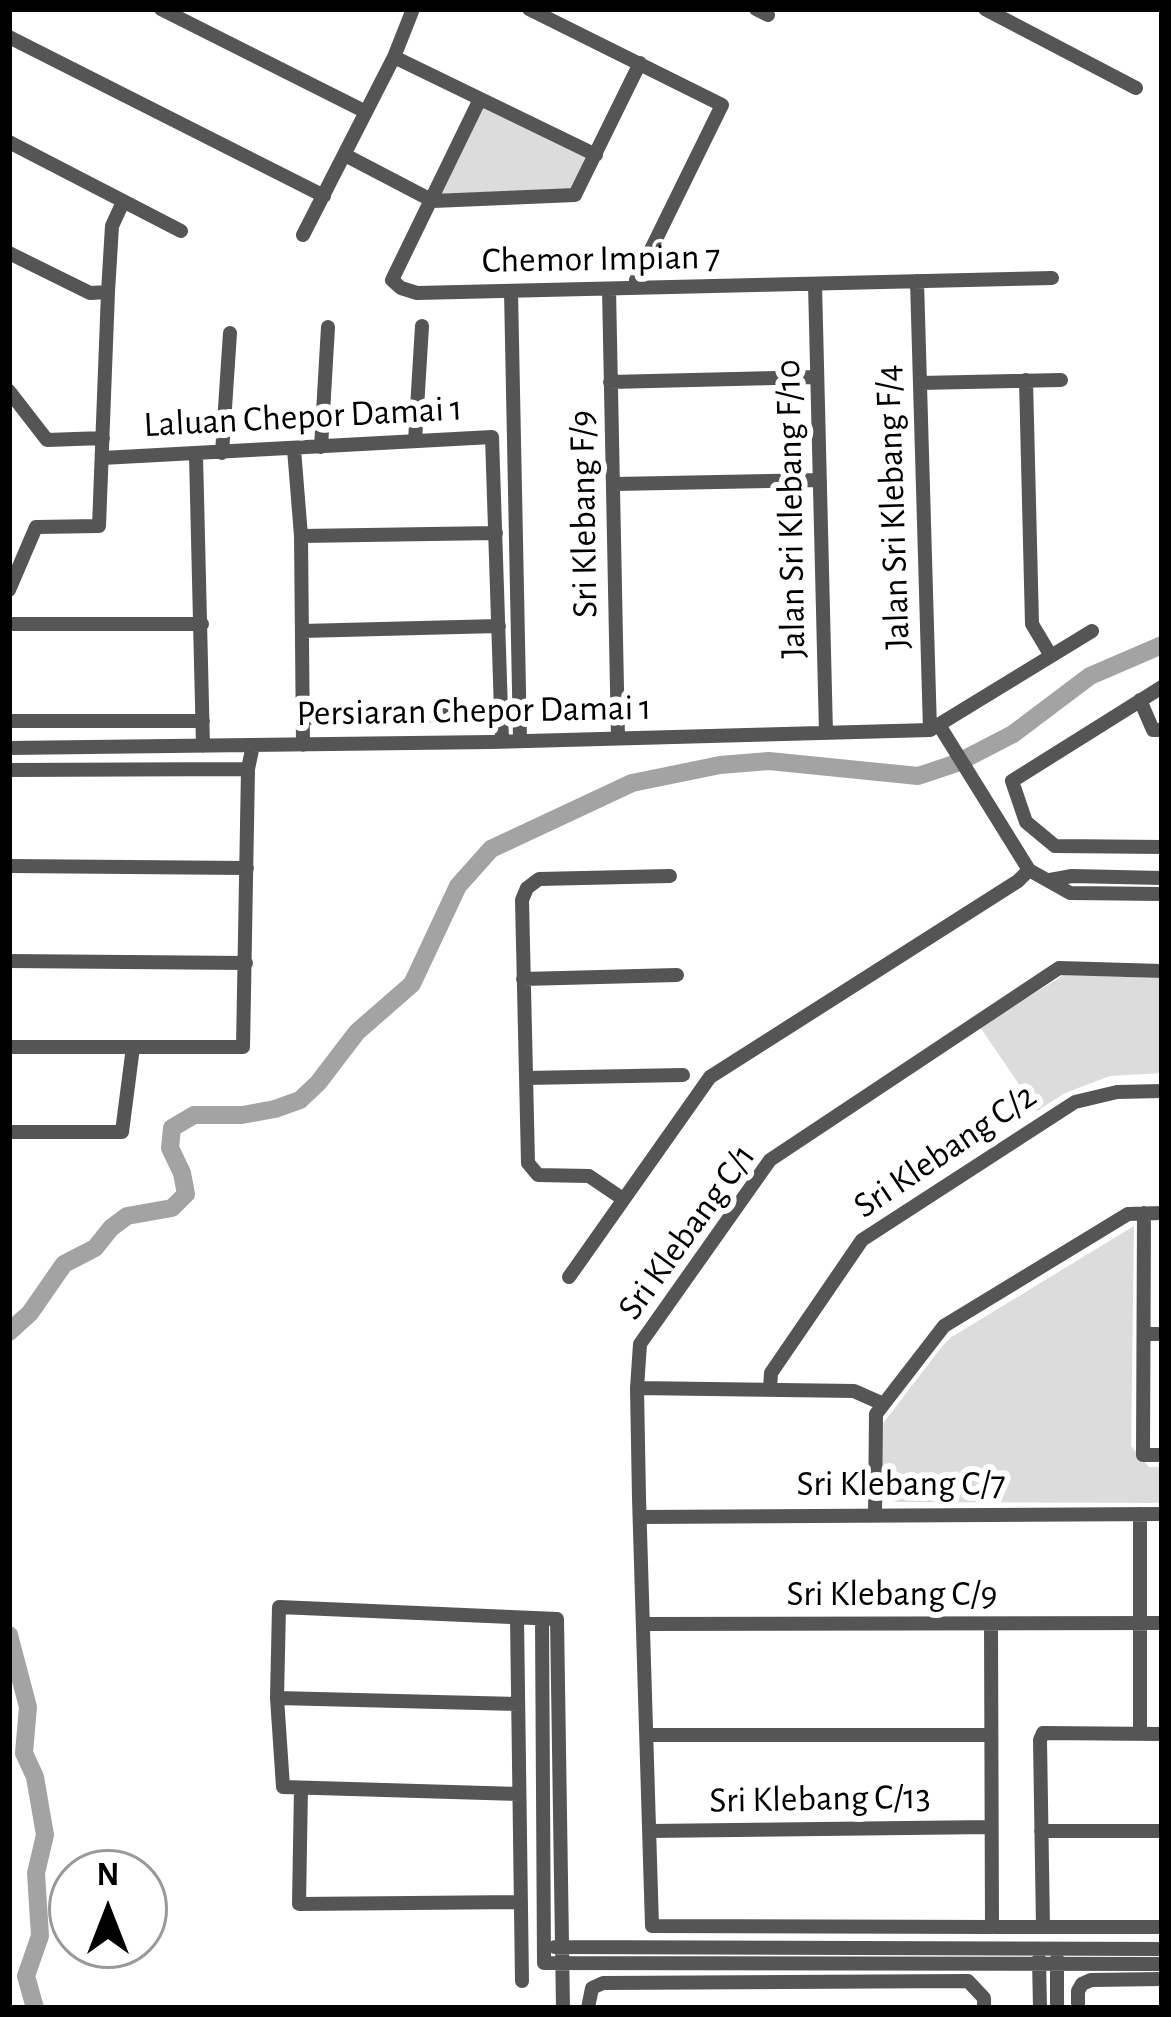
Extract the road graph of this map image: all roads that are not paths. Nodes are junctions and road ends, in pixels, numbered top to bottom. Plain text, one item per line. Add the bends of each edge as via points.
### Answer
1 (161, 9) edge
2 (413, 9) edge
3 (529, 9) edge
4 (985, 9) edge
5 (9, 37) edge
6 (394, 57) junction
7 (640, 63) junction
8 (1136, 88) dead end
9 (480, 99) junction
10 (366, 112) junction
11 (9, 142) edge
12 (345, 155) junction
13 (596, 155) junction
14 (324, 196) junction
15 (433, 201) junction
16 (123, 202) junction
17 (181, 231) dead end
18 (303, 235) dead end
19 (9, 254) edge
20 (1052, 278) dead end
21 (636, 280) dead end
22 (917, 281) junction
23 (815, 284) junction
24 (609, 289) junction
25 (511, 291) junction
26 (108, 292) junction
27 (422, 326) dead end
28 (328, 327) dead end
29 (230, 333) dead end
30 (817, 377) junction
31 (1026, 380) junction
32 (1061, 380) dead end
33 (610, 382) junction
34 (920, 382) junction
35 (9, 391) edge
36 (103, 438) junction
37 (416, 441) junction
38 (321, 447) junction
39 (294, 449) junction
40 (222, 453) junction
41 (196, 454) junction
42 (102, 458) junction
43 (820, 480) junction
44 (615, 484) junction
45 (496, 533) junction
46 (302, 536) junction
47 (9, 590) edge
48 (9, 624) edge
49 (202, 624) junction
50 (499, 626) junction
51 (302, 631) junction
52 (1091, 631) dead end
53 (1051, 656) junction
54 (1162, 687) edge
55 (1140, 700) junction
56 (501, 714) junction
57 (303, 718) junction
58 (9, 721) edge
59 (203, 721) junction
60 (934, 728) junction
61 (1162, 730) edge
62 (826, 733) junction
63 (618, 738) junction
64 (520, 740) junction
65 (502, 741) junction
66 (253, 745) junction
67 (303, 745) junction
68 (203, 746) junction
69 (9, 748) edge
70 (9, 770) edge
71 (248, 770) junction
72 (1162, 847) edge
73 (9, 866) edge
74 (247, 868) junction
75 (1029, 870) junction
76 (670, 876) dead end
77 (1162, 878) edge
78 (1049, 880) junction
79 (1162, 894) edge
80 (9, 961) edge
81 (246, 963) junction
82 (1162, 971) edge
83 (677, 975) dead end
84 (524, 979) junction
85 (9, 1047) edge
86 (134, 1047) junction
87 (683, 1075) dead end
88 (526, 1078) junction
89 (1162, 1091) edge
90 (9, 1132) edge
91 (622, 1199) junction
92 (1144, 1213) junction
93 (1162, 1213) edge
94 (569, 1277) dead end
95 (1144, 1334) junction
96 (1162, 1334) edge
97 (637, 1388) junction
98 (770, 1389) junction
99 (881, 1403) junction
100 (1162, 1455) edge
101 (875, 1514) junction
102 (1140, 1514) junction
103 (1162, 1514) edge
104 (641, 1516) junction
105 (517, 1618) junction
106 (549, 1619) junction
107 (1140, 1623) junction
108 (1162, 1623) edge
109 (645, 1624) junction
110 (991, 1624) junction
111 (278, 1698) junction
112 (518, 1703) junction
113 (1140, 1733) junction
114 (1162, 1733) edge
115 (647, 1735) junction
116 (991, 1735) junction
117 (302, 1788) junction
118 (519, 1794) junction
119 (992, 1827) junction
120 (650, 1831) junction
121 (1041, 1831) junction
122 (1162, 1832) edge
123 (520, 1902) junction
124 (995, 1927) dead end
125 (1042, 1927) junction
126 (1162, 1927) edge
127 (1162, 1949) edge
128 (563, 1956) junction
129 (1039, 1957) junction
130 (1057, 1957) junction
131 (1162, 1964) edge
132 (1162, 1979) edge
133 (522, 1981) dead end
134 (563, 2008) edge
135 (588, 2008) edge
136 (984, 2008) edge
137 (1040, 2008) edge
138 (1057, 2008) edge
139 (1078, 2008) edge

1 - 10 street
2 - 6 street
3 - 7 street
4 - 8 street
5 - 14 street
6 - 9 street
6 - 10 street
7 - 13 street
7 - 21 street via 722,104
9 - 13 street
9 - 15 street
10 - 12 street
11 - 16 street
12 - 14 street
12 - 15 street
13 - 15 street via 575,195
14 - 18 street
15 - 25 street, Chemor Impian 7 via 392,280 417,293
16 - 17 street
16 - 26 street, Laluan Chepor Damai 1 via 112,226
19 - 26 street via 90,293
20 - 22 street, Chemor Impian 7
22 - 23 street, Chemor Impian 7
22 - 34 street, Jalan Sri Klebang F/4
23 - 24 street, Chemor Impian 7
23 - 30 street, Jalan Sri Klebang F/10
24 - 25 street, Chemor Impian 7
24 - 33 street, Sri Klebang F/9
25 - 64 street
26 - 36 street, Laluan Chepor Damai 1
27 - 37 street
28 - 38 street
29 - 40 street
30 - 33 street
30 - 43 street, Jalan Sri Klebang F/10
31 - 32 street
31 - 34 street
31 - 53 street via 1032,624
33 - 44 street, Sri Klebang F/9
34 - 60 street, Jalan Sri Klebang F/4
35 - 36 street via 47,440
36 - 42 street, Laluan Chepor Damai 1
37 - 38 street, Laluan Chepor Damai 1
37 - 45 street, Laluan Chepor Damai 1 via 495,440
38 - 39 street, Laluan Chepor Damai 1
39 - 40 street, Laluan Chepor Damai 1
39 - 46 street
40 - 41 street, Laluan Chepor Damai 1
41 - 42 street, Laluan Chepor Damai 1
41 - 49 street
42 - 47 street, Laluan Chepor Damai 1 via 99,526 36,527
43 - 44 street
43 - 62 street, Jalan Sri Klebang F/10
44 - 63 street, Sri Klebang F/9
45 - 46 street
45 - 50 street, Laluan Chepor Damai 1
46 - 51 street
48 - 49 street
49 - 59 street
50 - 51 street
50 - 56 street, Laluan Chepor Damai 1
51 - 57 street
52 - 53 street, Persiaran Chepor Damai 1
53 - 60 street, Persiaran Chepor Damai 1
54 - 55 street
55 - 61 street via 1153,730
55 - 72 street via 1012,781 1026,822 1054,846
56 - 57 street
56 - 65 street, Laluan Chepor Damai 1
57 - 67 street
58 - 59 street
59 - 68 street
60 - 62 street, Persiaran Chepor Damai 1
60 - 75 street
62 - 63 street, Persiaran Chepor Damai 1
63 - 64 street, Persiaran Chepor Damai 1
64 - 65 street, Persiaran Chepor Damai 1
65 - 67 street, Persiaran Chepor Damai 1
66 - 67 street, Persiaran Chepor Damai 1
66 - 68 street, Persiaran Chepor Damai 1
66 - 71 street
68 - 69 street, Persiaran Chepor Damai 1
70 - 71 street
71 - 74 street
73 - 74 street
74 - 81 street
75 - 78 street
75 - 91 street via 710,1077
76 - 84 street via 539,879 522,900
77 - 78 street
78 - 79 street via 1070,892
80 - 81 street
81 - 86 street via 243,1047
82 - 97 street, Sri Klebang C/1 via 1059,968 770,1160 640,1344
83 - 84 street
84 - 88 street
85 - 86 street
86 - 90 street via 122,1132
87 - 88 street
88 - 91 street via 531,1171 589,1176
89 - 98 street, Sri Klebang C/2 via 1075,1102 862,1240 771,1372
91 - 94 street
92 - 93 street
92 - 95 street
92 - 99 street via 1128,1214 944,1326
95 - 96 street
95 - 100 street via 1143,1455
97 - 98 street
97 - 104 street, Sri Klebang C/1
98 - 99 street via 854,1390
99 - 101 street
101 - 102 street, Sri Klebang C/7
101 - 104 street, Sri Klebang C/7
102 - 103 street, Sri Klebang C/7
102 - 107 street
104 - 109 street, Sri Klebang C/1
105 - 106 street
105 - 111 street via 279,1607
105 - 112 street
106 - 128 street
106 - 128 street via 544,1964
107 - 108 street, Sri Klebang C/9
107 - 110 street, Sri Klebang C/9
107 - 113 street
109 - 110 street, Sri Klebang C/9
109 - 115 street, Sri Klebang C/1
110 - 116 street
111 - 112 street
111 - 117 street via 283,1787
112 - 118 street
113 - 114 street
113 - 121 street via 1048,1732 1040,1740
115 - 116 street
115 - 120 street, Sri Klebang C/1
116 - 119 street
117 - 118 street
117 - 123 street via 299,1904
118 - 123 street
119 - 120 street, Sri Klebang C/13
119 - 120 street, Sri Klebang C/1 via 992,1927 652,1926
121 - 122 street
121 - 125 street
123 - 133 street
124 - 125 street
125 - 126 street
127 - 130 street
128 - 129 street
128 - 134 street
129 - 130 street
129 - 137 street
130 - 131 street
130 - 138 street
132 - 139 street via 1090,1980 1078,1991
135 - 136 street via 592,1988 603,1983 968,1982

